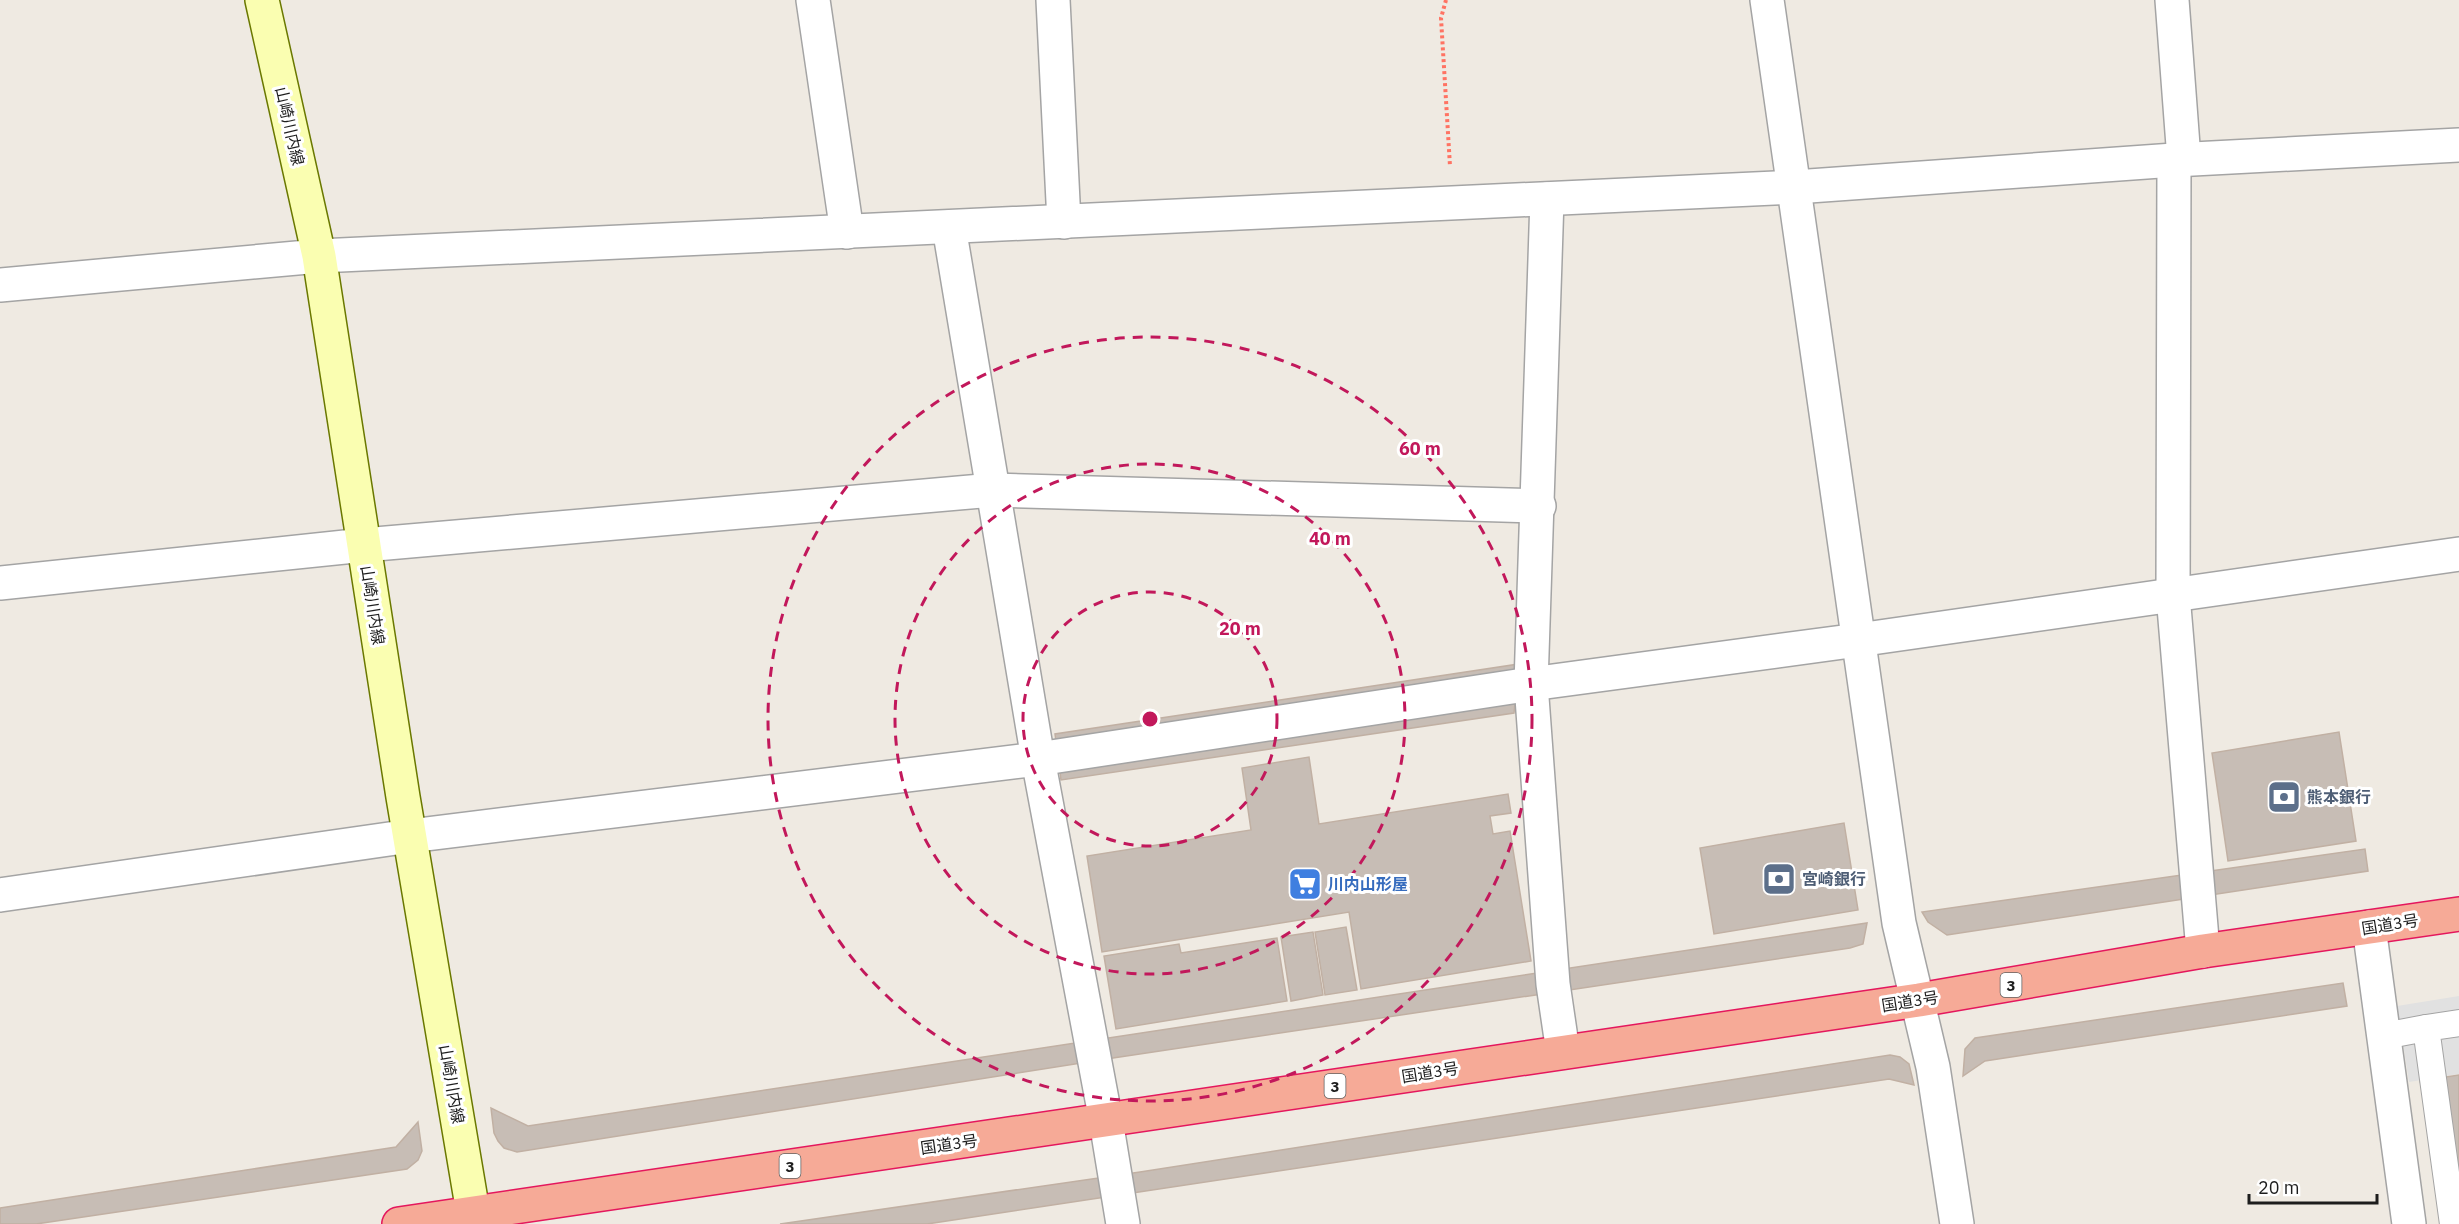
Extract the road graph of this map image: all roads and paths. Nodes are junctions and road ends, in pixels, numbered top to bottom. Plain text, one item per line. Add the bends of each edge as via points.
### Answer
1 (262, 0) edge
2 (813, 0) edge
3 (1053, 0) edge
4 (1446, 0) edge
5 (1767, 0) edge
6 (2172, 0) edge
7 (2459, 145) edge
8 (2179, 160) junction
9 (1795, 187) junction
10 (1547, 199) junction
11 (1452, 203) junction
12 (1064, 222) junction
13 (949, 227) junction
14 (847, 232) junction
15 (319, 256) junction
16 (0, 285) edge
17 (993, 490) junction
18 (1539, 506) junction
19 (364, 546) junction
20 (2459, 554) edge
21 (0, 583) edge
22 (2173, 595) junction
23 (1858, 640) junction
24 (1531, 684) junction
25 (1038, 759) junction
26 (410, 836) junction
27 (0, 895) edge
28 (2459, 914) edge
29 (2369, 927) junction
30 (2203, 951) junction
31 (1919, 1000) junction
32 (2459, 1023) edge
33 (2426, 1028) junction
34 (2384, 1036) junction
35 (1563, 1052) junction
36 (1107, 1121) junction
37 (473, 1212) junction
38 (399, 1224) edge
39 (1123, 1224) edge
40 (1957, 1224) edge
41 (2409, 1224) edge
42 (2453, 1224) edge

1 - 15 main road, 山崎川内線
2 - 14 street
3 - 12 street
4 - 11 path via 1441,18
5 - 9 street
6 - 8 street
7 - 8 street
8 - 9 street
8 - 22 street
9 - 10 street
9 - 23 street
10 - 11 street
10 - 18 street
11 - 12 street
12 - 13 street
13 - 14 street
13 - 17 street
14 - 15 street
15 - 16 street
15 - 19 main road, 山崎川内線
17 - 18 street
17 - 19 street
17 - 25 street
18 - 24 street
19 - 21 street
19 - 26 main road, 山崎川内線
20 - 22 street
22 - 23 street
22 - 30 street
23 - 24 street
23 - 31 street via 1899,922
24 - 25 street
24 - 35 street via 1553,984
25 - 26 street
25 - 36 street
26 - 27 street
26 - 37 main road, 山崎川内線
28 - 29 highway, 国道3号 / 3
29 - 30 highway, 国道3号 / 3
29 - 34 street
30 - 31 highway, 国道3号 / 3
31 - 35 highway, 国道3号 / 3
31 - 40 street
32 - 33 lane
33 - 34 lane
33 - 42 lane
34 - 41 street
35 - 36 highway, 国道3号 / 3
36 - 37 highway, 国道3号 / 3
36 - 39 street
37 - 38 highway, 国道3号 / 3

